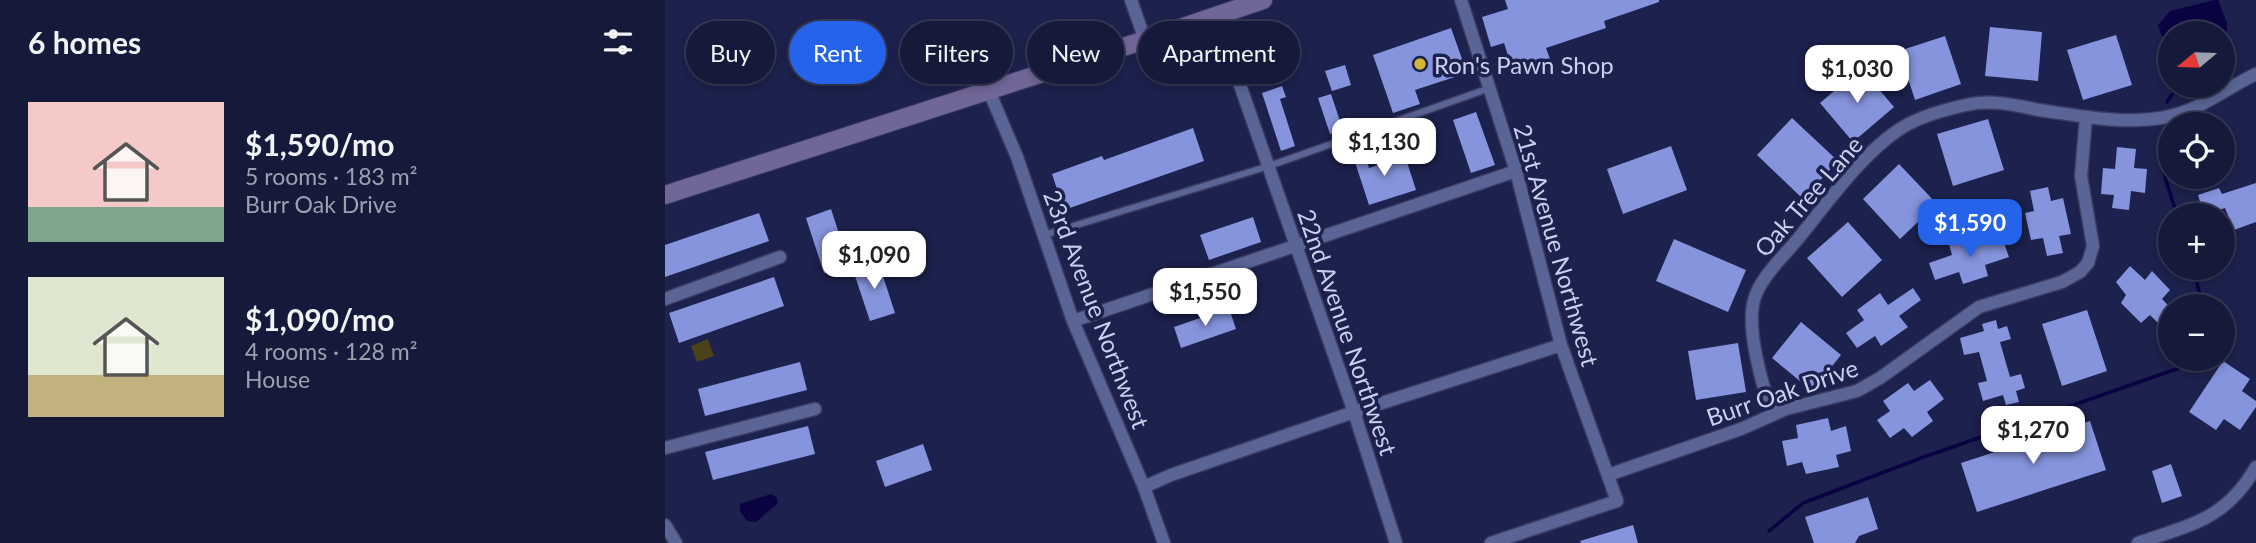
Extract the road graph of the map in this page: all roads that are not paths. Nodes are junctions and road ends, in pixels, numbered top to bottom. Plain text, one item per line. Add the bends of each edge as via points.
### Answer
1 (1131, 0) edge
2 (1263, 0) edge
3 (1461, 0) edge
4 (1216, 16) junction
5 (1138, 21) edge
6 (1201, 21) edge
7 (1138, 42) edge
8 (2256, 74) edge
9 (1490, 88) junction
10 (989, 91) junction
11 (2086, 117) junction
12 (1269, 166) junction
13 (1516, 171) junction
14 (665, 195) edge
15 (1044, 235) junction
16 (1296, 245) junction
17 (780, 257) dead end
18 (665, 299) edge
19 (1073, 321) junction
20 (1561, 345) junction
21 (815, 409) dead end
22 (1354, 412) junction
23 (1773, 414) junction
24 (665, 448) edge
25 (2256, 467) edge
26 (1608, 475) junction
27 (1144, 487) junction
28 (665, 525) edge
29 (1498, 542) edge
30 (676, 543) edge
31 (1164, 543) edge
32 (1396, 543) edge
33 (2138, 543) edge

1 - 5 street
2 - 4 street
3 - 9 street, 21st Avenue Northwest
4 - 6 street
4 - 12 street, 22nd Avenue Northwest
7 - 10 street
8 - 11 street, Oak Tree Lane via 2178,114 2147,119
9 - 12 lane
9 - 13 street, 21st Avenue Northwest
10 - 14 street
10 - 15 street, 23rd Avenue Northwest
11 - 23 street, Burr Oak Drive via 2081,176 2093,246 2080,272 2062,282 1979,307 1857,391
11 - 23 street, Oak Tree Lane via 1978,103 1908,124 1877,148 1766,277 1753,300 1752,327
12 - 15 lane
12 - 16 street, 22nd Avenue Northwest
13 - 16 street
13 - 20 street, 21st Avenue Northwest
15 - 19 street, 23rd Avenue Northwest
16 - 19 street
16 - 22 street, 22nd Avenue Northwest
17 - 18 street
19 - 27 street, 23rd Avenue Northwest
20 - 22 street
20 - 26 street, 21st Avenue Northwest
21 - 24 street
22 - 27 street
22 - 32 street, 22nd Avenue Northwest
23 - 26 street, Burr Oak Drive
25 - 33 street via 2221,510
26 - 29 street, 21st Avenue Northwest via 1617,501
27 - 31 street, 23rd Avenue Northwest
28 - 30 street

